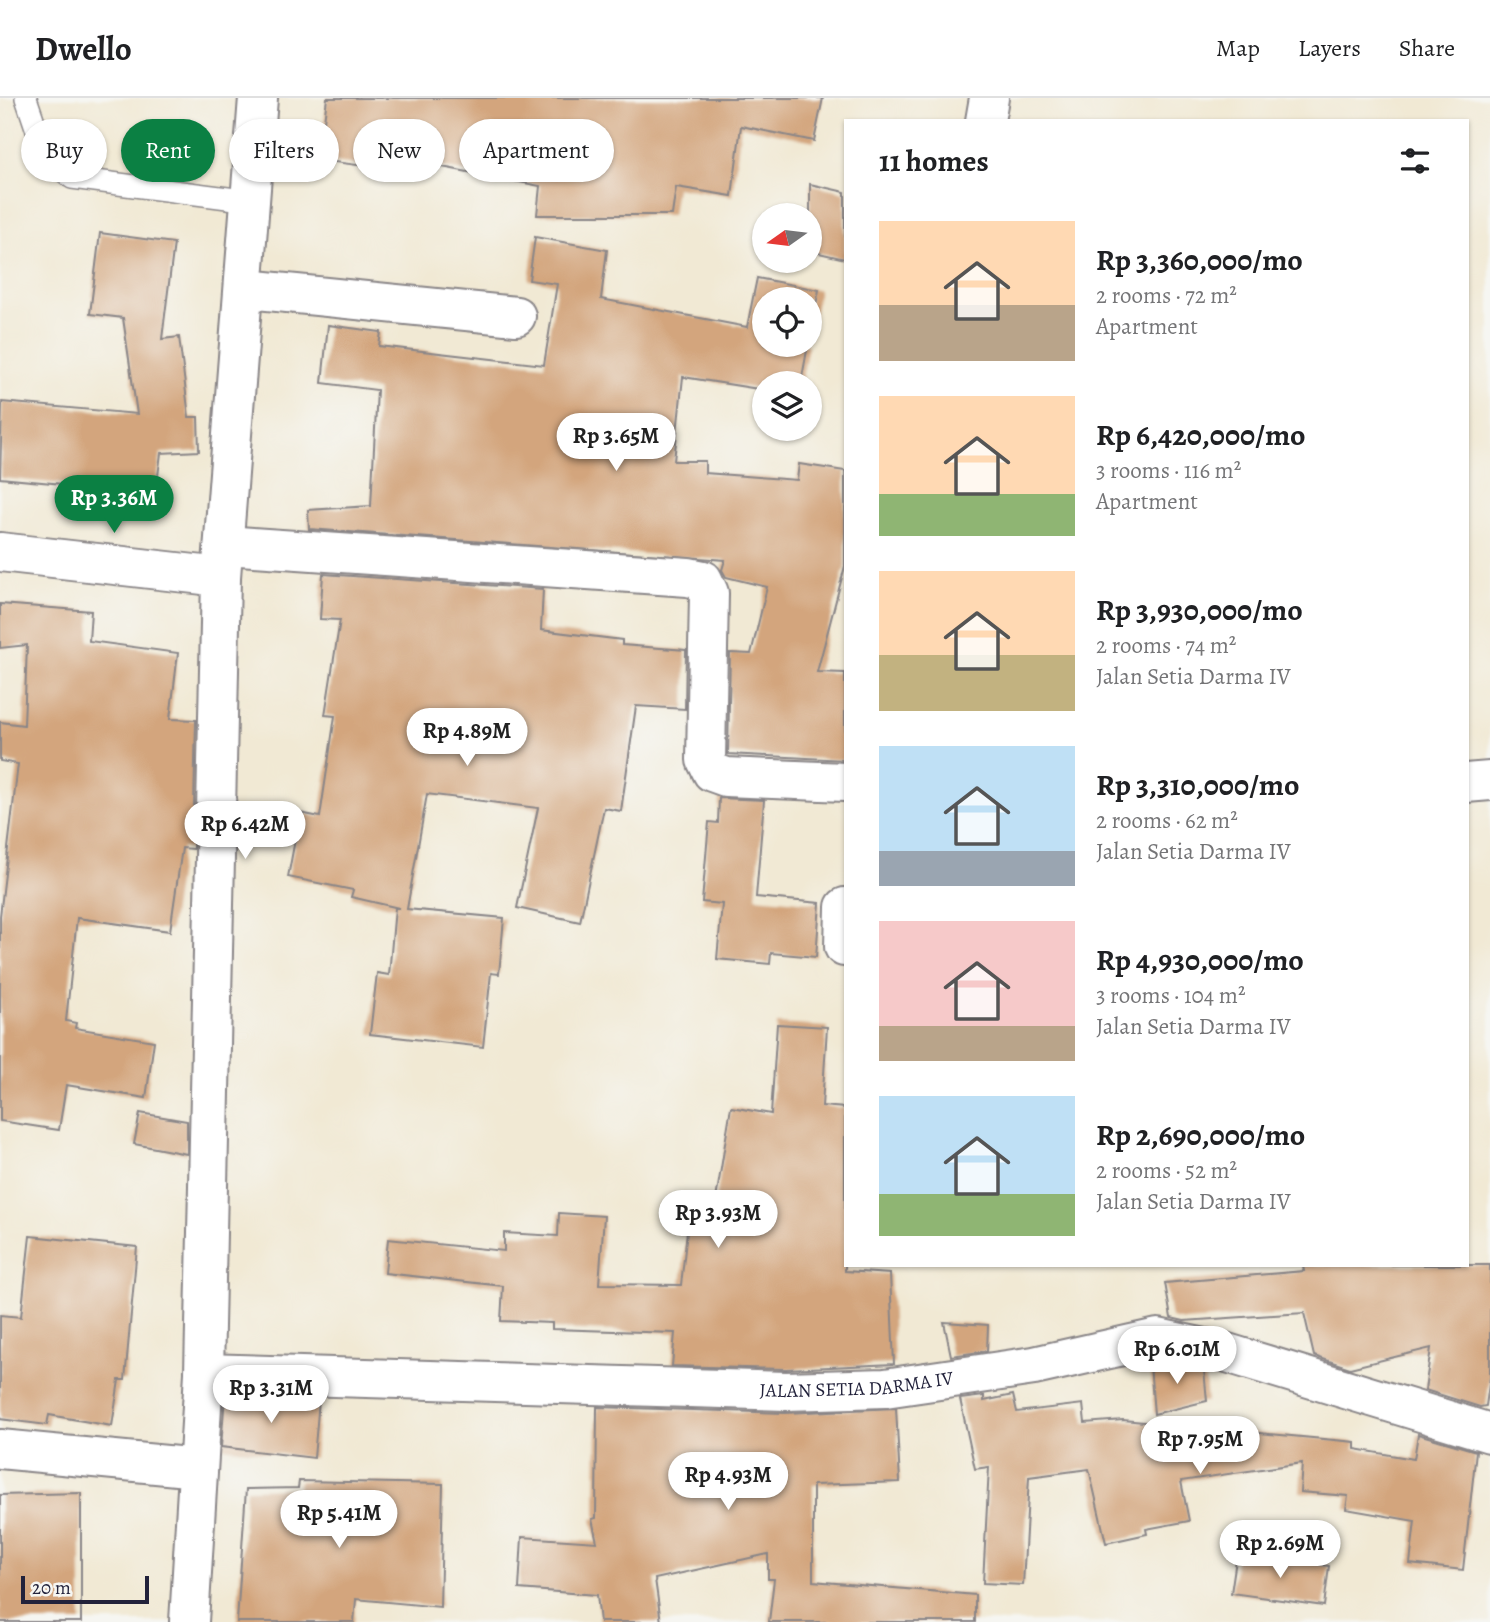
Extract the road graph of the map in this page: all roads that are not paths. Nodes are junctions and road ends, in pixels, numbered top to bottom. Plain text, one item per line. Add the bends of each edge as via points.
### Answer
1 (26, 98) edge
2 (258, 98) edge
3 (989, 98) edge
4 (985, 119) edge
5 (251, 201) junction
6 (246, 289) junction
7 (516, 316) dead end
8 (0, 552) edge
9 (223, 561) junction
10 (1490, 781) edge
11 (844, 782) edge
12 (1469, 783) edge
13 (204, 1373) junction
14 (1490, 1433) edge
15 (0, 1449) edge
16 (198, 1468) junction
17 (189, 1622) edge

1 - 5 lane via 46,157 72,178
2 - 5 street
3 - 4 street
5 - 6 street
6 - 7 street
6 - 9 street
8 - 9 street
9 - 11 street via 703,580 709,593 706,760 712,772 726,777
9 - 13 street
10 - 12 street
13 - 14 street, JALAN SETIA DARMA IV via 786,1391 873,1389 1034,1366 1158,1338 1224,1352
13 - 16 street
15 - 16 street
16 - 17 street

